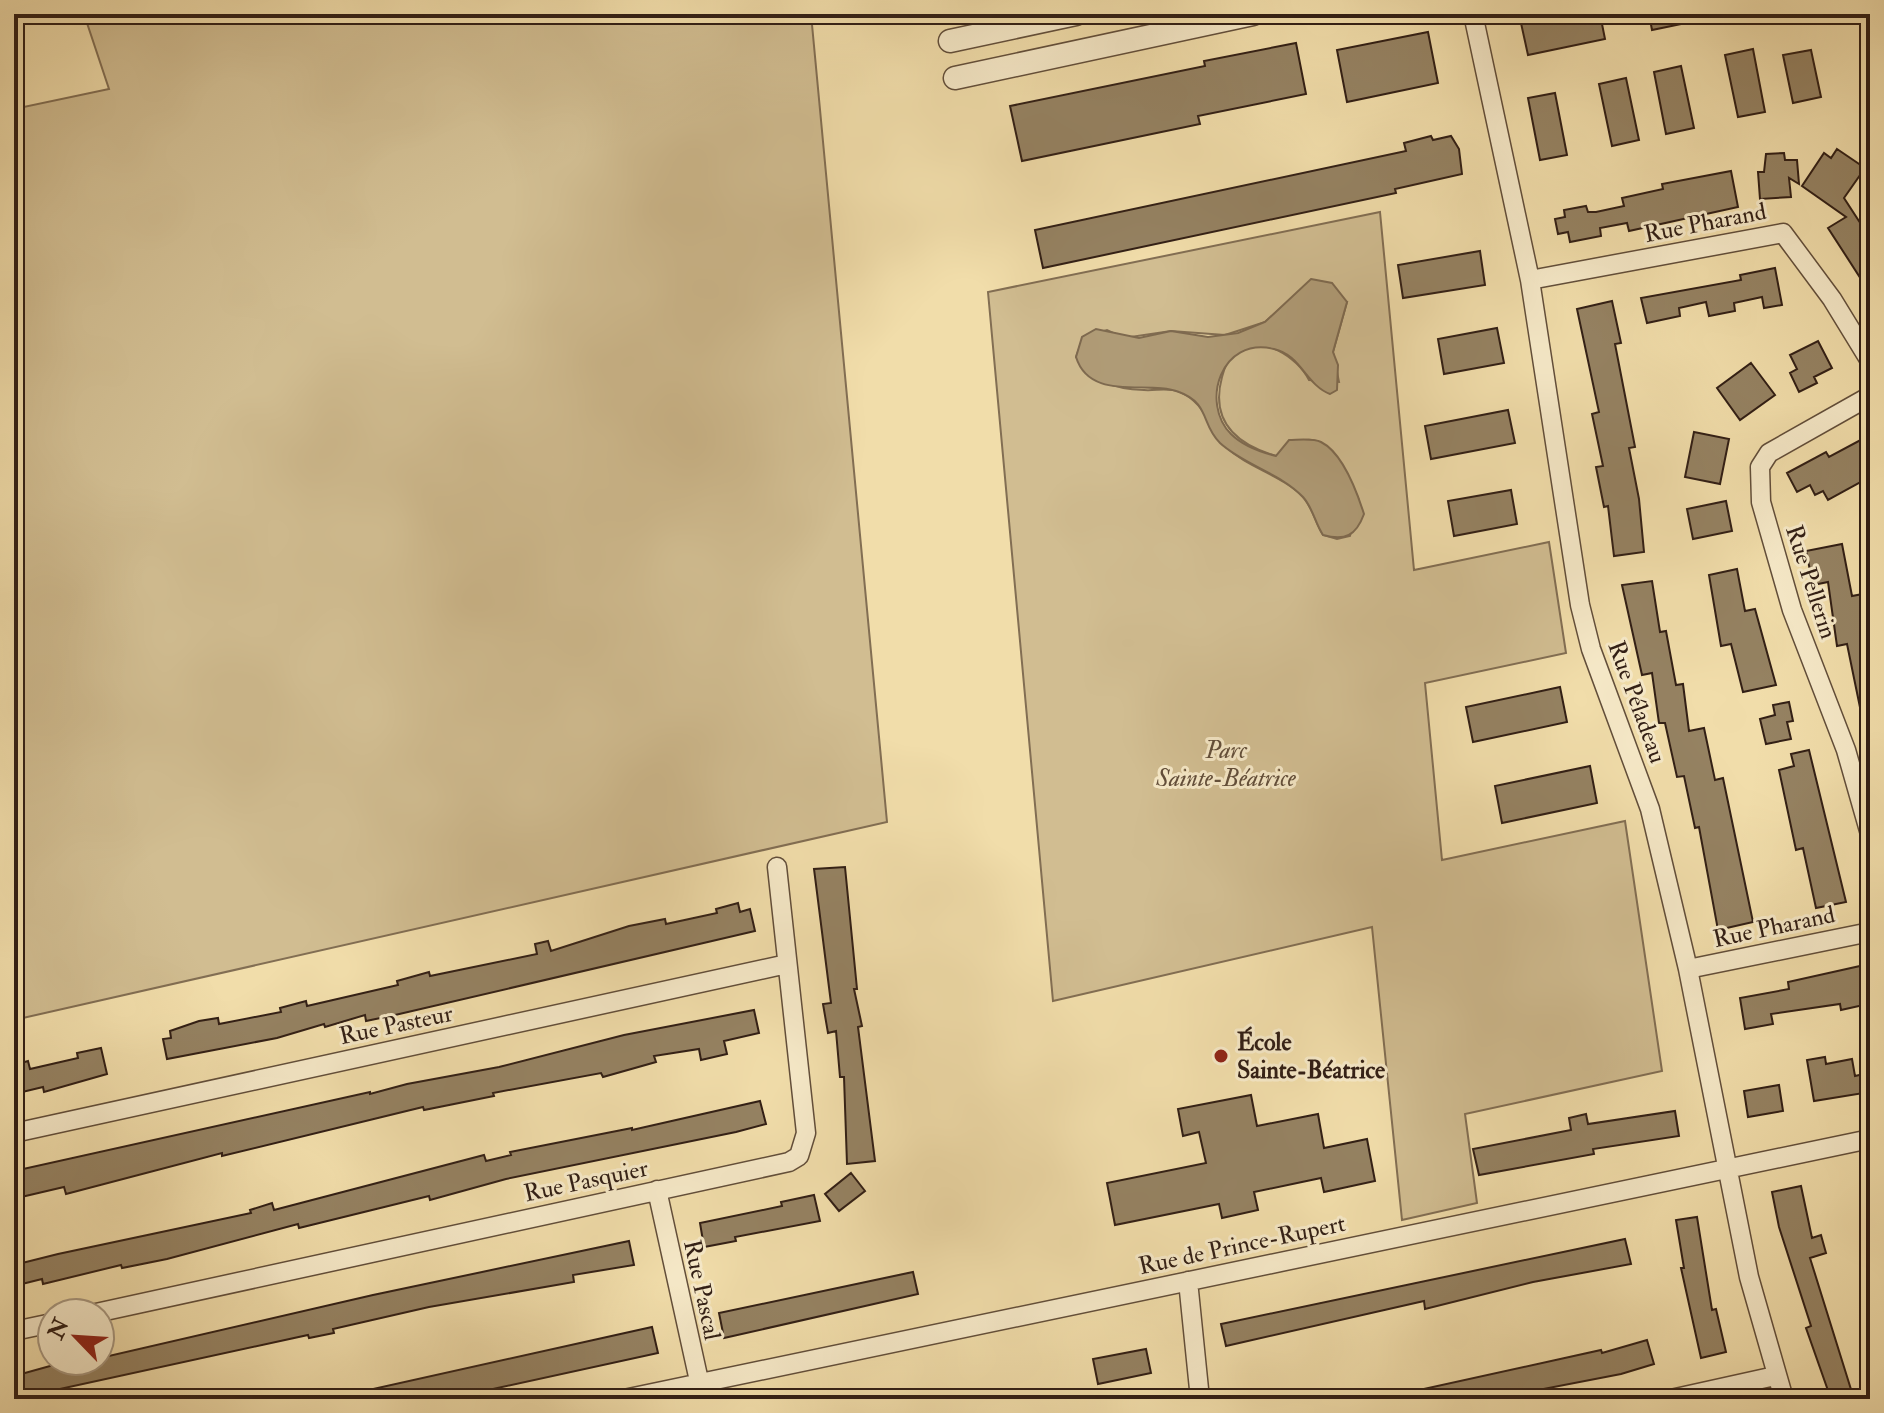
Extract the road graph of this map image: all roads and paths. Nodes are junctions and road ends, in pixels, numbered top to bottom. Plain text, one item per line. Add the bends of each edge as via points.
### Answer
1 (1076, 14) edge
2 (1253, 14) edge
3 (1473, 14) edge
4 (950, 41) dead end
5 (955, 78) dead end
6 (1530, 280) junction
7 (1870, 361) edge
8 (1870, 396) edge
9 (1870, 834) edge
10 (777, 867) dead end
11 (1870, 932) edge
12 (787, 964) junction
13 (1688, 969) junction
14 (14, 1133) edge
15 (1870, 1139) edge
16 (1727, 1168) junction
17 (657, 1190) junction
18 (1188, 1281) junction
19 (116, 1309) edge
20 (36, 1326) edge
21 (14, 1331) edge
22 (1775, 1376) junction
23 (701, 1391) edge
24 (624, 1399) edge
25 (1200, 1399) edge
26 (1671, 1399) edge
27 (1784, 1399) edge

1 - 4 street
2 - 5 street
3 - 6 street, Rue Péladeau
6 - 7 street, Rue Pharand via 1783,233
6 - 13 street, Rue Péladeau via 1580,605 1604,688 1650,809
8 - 9 street, Rue Pellerin via 1769,453 1760,467 1761,502 1792,610 1846,750
10 - 12 street, Rue Pasquier
11 - 13 street, Rue Pharand
12 - 14 street, Rue Pasteur
12 - 17 street, Rue Pasquier via 806,1133 799,1156
13 - 16 street, Rue Péladeau
15 - 16 street, Rue de Prince-Rupert
16 - 18 street, Rue de Prince-Rupert
16 - 22 street, Rue Péladeau
17 - 19 street, Rue Pasquier
17 - 23 street, Rue Pascal
18 - 23 street, Rue de Prince-Rupert
18 - 25 street
20 - 21 street
22 - 26 street
22 - 27 street, Rue Péladeau
23 - 24 street, Rue de Prince-Rupert

